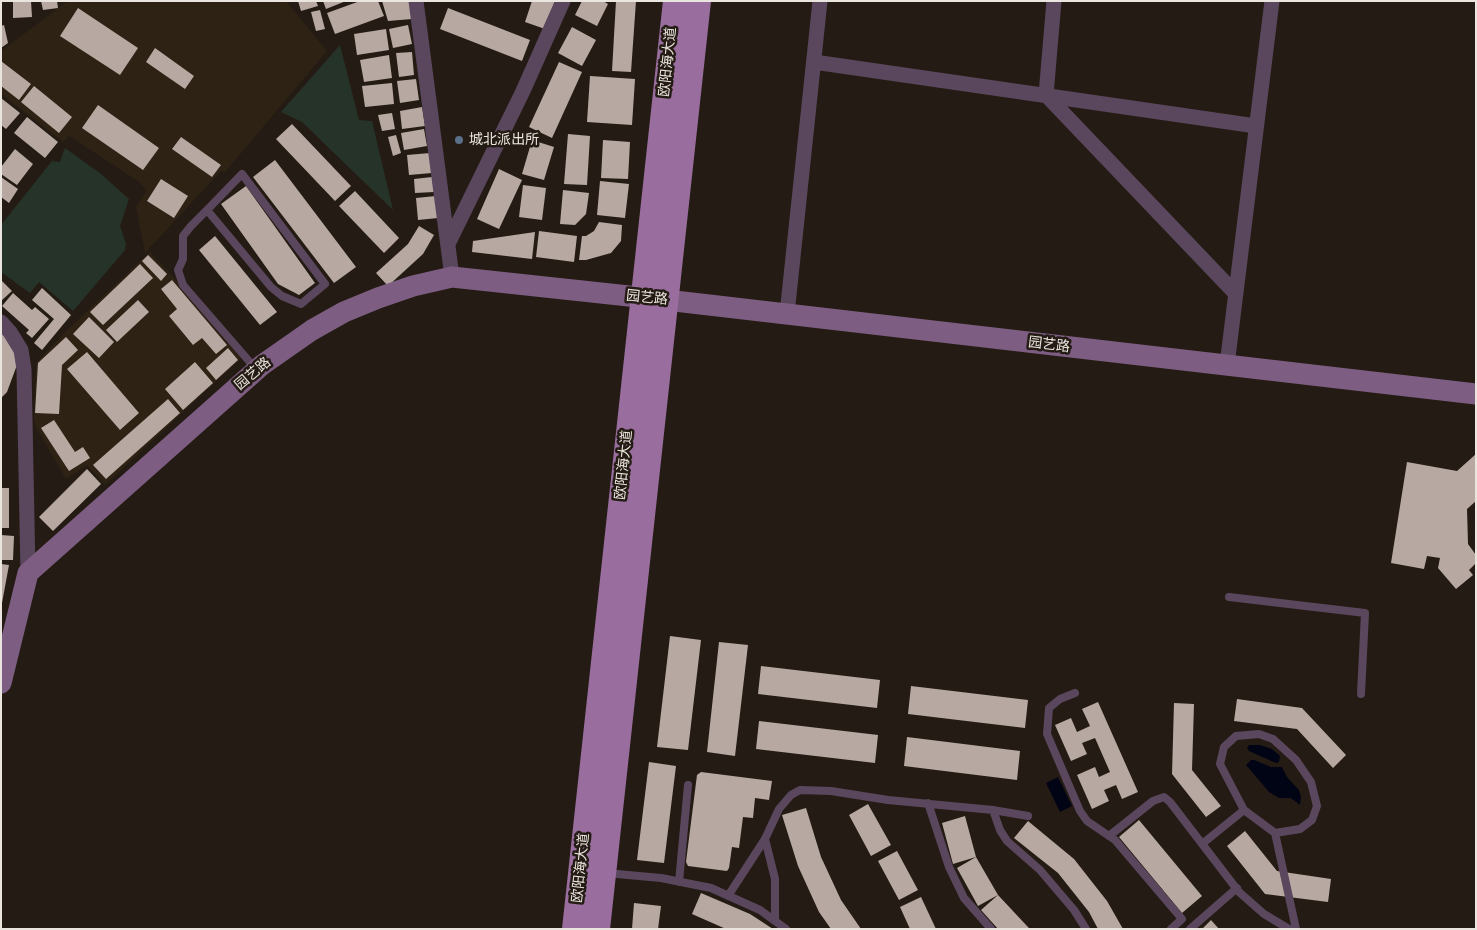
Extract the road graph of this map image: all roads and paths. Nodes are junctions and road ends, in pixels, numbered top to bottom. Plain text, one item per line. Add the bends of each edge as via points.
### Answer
1 (416, 1) edge
2 (562, 1) edge
3 (675, 1) edge
4 (698, 1) edge
5 (820, 1) edge
6 (1054, 1) edge
7 (1272, 1) edge
8 (814, 62) junction
9 (1046, 96) junction
10 (1256, 126) junction
11 (207, 210) junction
12 (448, 244) junction
13 (452, 277) junction
14 (1236, 294) junction
15 (642, 298) junction
16 (666, 300) junction
17 (787, 314) junction
18 (1, 322) edge
19 (1227, 365) junction
20 (256, 370) junction
21 (1476, 394) edge
22 (28, 574) junction
23 (1229, 596) dead end
24 (1, 683) edge
25 (1075, 693) dead end
26 (1361, 694) dead end
27 (688, 785) dead end
28 (928, 803) junction
29 (993, 810) junction
30 (1244, 810) junction
31 (1028, 816) dead end
32 (1276, 833) junction
33 (1109, 836) junction
34 (765, 839) junction
35 (1202, 844) junction
36 (604, 873) junction
37 (679, 882) junction
38 (1237, 888) junction
39 (728, 896) junction
40 (775, 921) junction
41 (574, 929) edge
42 (598, 929) edge
43 (786, 929) edge
44 (992, 929) edge
45 (1086, 929) edge
46 (1171, 929) edge
47 (1190, 929) edge
48 (1289, 929) edge
49 (1296, 929) edge

1 - 12 street
2 - 12 street via 523,91
3 - 15 main road, 欧阳海大道
4 - 16 main road, 欧阳海大道
5 - 8 street
6 - 9 street
7 - 10 street
8 - 9 street
8 - 17 street
9 - 10 street
9 - 14 street
10 - 14 street
11 - 11 lane via 242,174 325,284 301,304 282,296
11 - 20 lane via 183,236 183,258 178,270 184,285
12 - 13 street
13 - 15 street, 园艺路
13 - 20 street, 园艺路 via 413,286 344,312 312,330
14 - 19 street
15 - 16 street, 园艺路
15 - 41 main road, 欧阳海大道
16 - 17 street, 园艺路
16 - 36 main road, 欧阳海大道
17 - 19 street, 园艺路
18 - 22 street via 21,350 24,369
19 - 21 street, 园艺路
20 - 22 street, 园艺路
22 - 24 street
23 - 26 lane via 1365,613
25 - 33 lane via 1049,708 1047,734 1080,811 1087,821
27 - 37 lane
28 - 29 lane
28 - 34 lane via 800,790 779,809
28 - 44 lane via 949,867 964,898
29 - 31 lane
29 - 45 lane via 1007,841 1040,870
30 - 32 lane
30 - 32 lane via 1220,764 1224,747 1236,736 1258,734 1273,739 1296,760 1311,782 1317,806 1312,820 1300,829
30 - 35 lane
32 - 49 lane
33 - 35 lane via 1153,801 1164,797
33 - 46 lane via 1182,919
34 - 39 lane
34 - 40 lane via 775,879
35 - 38 lane
36 - 37 lane
36 - 42 main road, 欧阳海大道
37 - 39 lane via 711,888
38 - 47 lane
38 - 48 lane via 1264,914
39 - 40 lane via 760,910
40 - 43 lane

